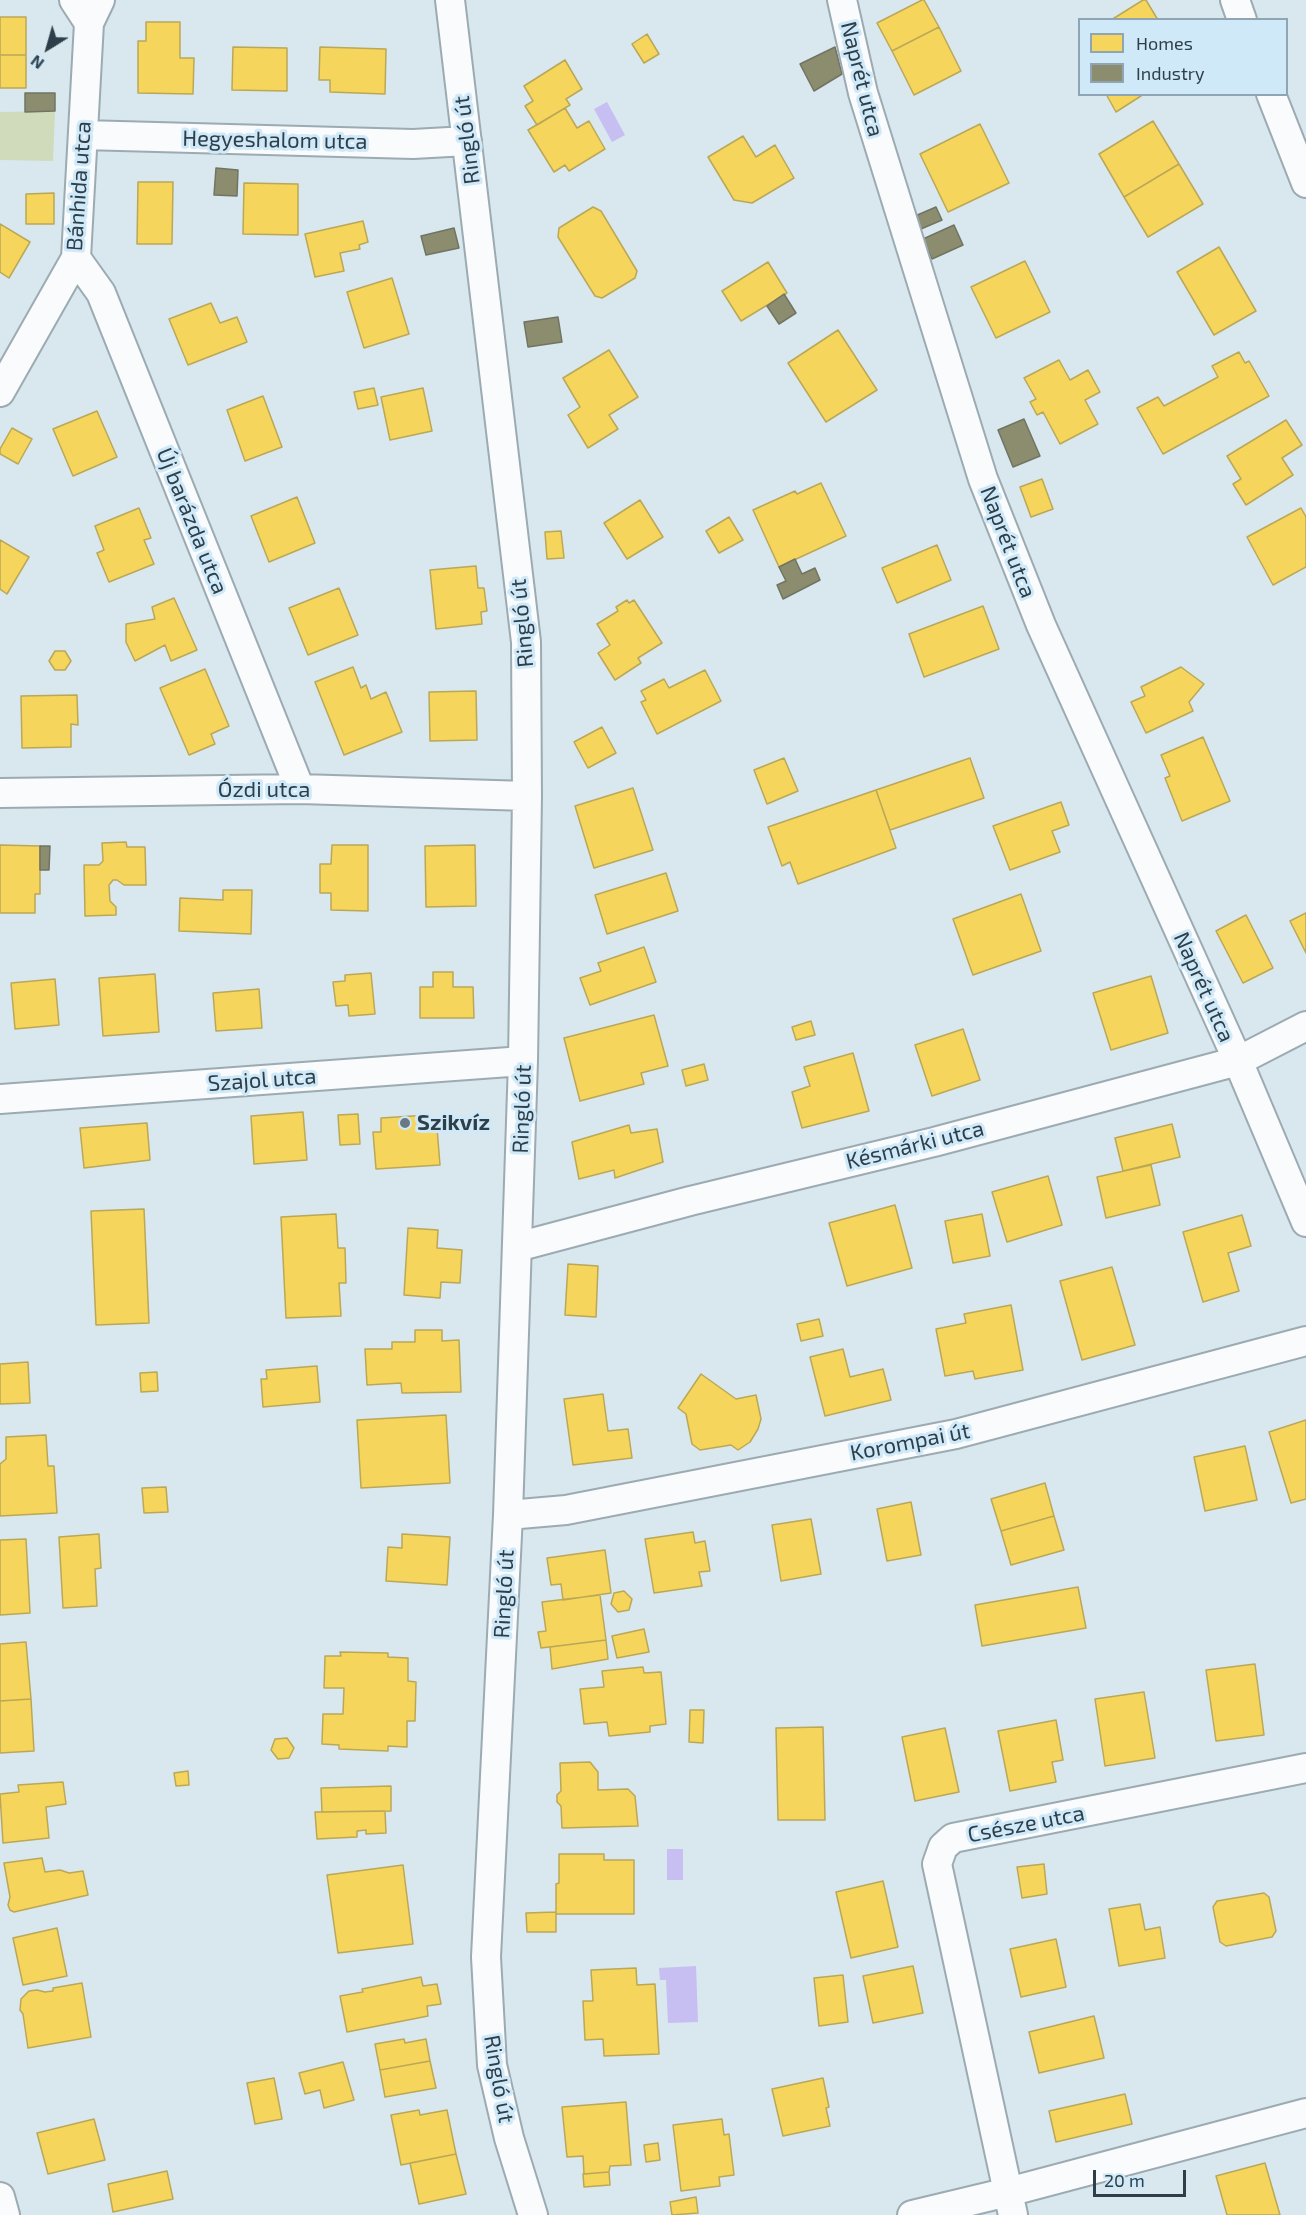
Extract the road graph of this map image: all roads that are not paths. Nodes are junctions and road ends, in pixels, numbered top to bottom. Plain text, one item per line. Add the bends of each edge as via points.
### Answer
1 (450, 0) edge
2 (842, 0) edge
3 (1235, 0) edge
4 (88, 8) edge
5 (1241, 18) edge
6 (1273, 96) edge
7 (83, 135) junction
8 (467, 141) junction
9 (1306, 183) edge
10 (76, 258) junction
11 (0, 392) edge
12 (300, 789) junction
13 (0, 793) edge
14 (527, 796) junction
15 (1306, 1026) edge
16 (523, 1061) junction
17 (1238, 1061) junction
18 (0, 1099) edge
19 (1306, 1222) edge
20 (517, 1247) junction
21 (1306, 1341) edge
22 (508, 1515) junction
23 (1306, 1768) edge
24 (1306, 2113) edge
25 (0, 2197) edge
26 (1011, 2204) edge
27 (5, 2215) edge
28 (533, 2215) edge
29 (912, 2215) edge

1 - 8 street, Ringló út
2 - 17 street, Naprét utca via 863,93 983,479 1041,625
3 - 5 street
4 - 7 street, Bánhida utca
6 - 9 street
7 - 8 street, Hegyeshalom utca via 413,144
7 - 10 street, Bánhida utca
8 - 14 street, Ringló út via 526,642
10 - 11 street, Bánhida utca
10 - 12 street, Új barázda utca via 101,293
12 - 13 street, Ózdi utca
12 - 14 street, Ózdi utca
14 - 16 street, Ringló út
15 - 17 street, Késmárki utca
16 - 18 street, Szajol utca
16 - 20 street, Ringló út
17 - 19 street, Naprét utca
17 - 20 street, Késmárki utca
20 - 22 street, Ringló út
21 - 22 street, Korompai út via 956,1434 566,1510
22 - 28 street, Ringló út via 486,1957 492,2065
23 - 26 street, Csésze utca via 953,1838 943,1847 937,1863
24 - 26 street
25 - 27 street
26 - 29 street

